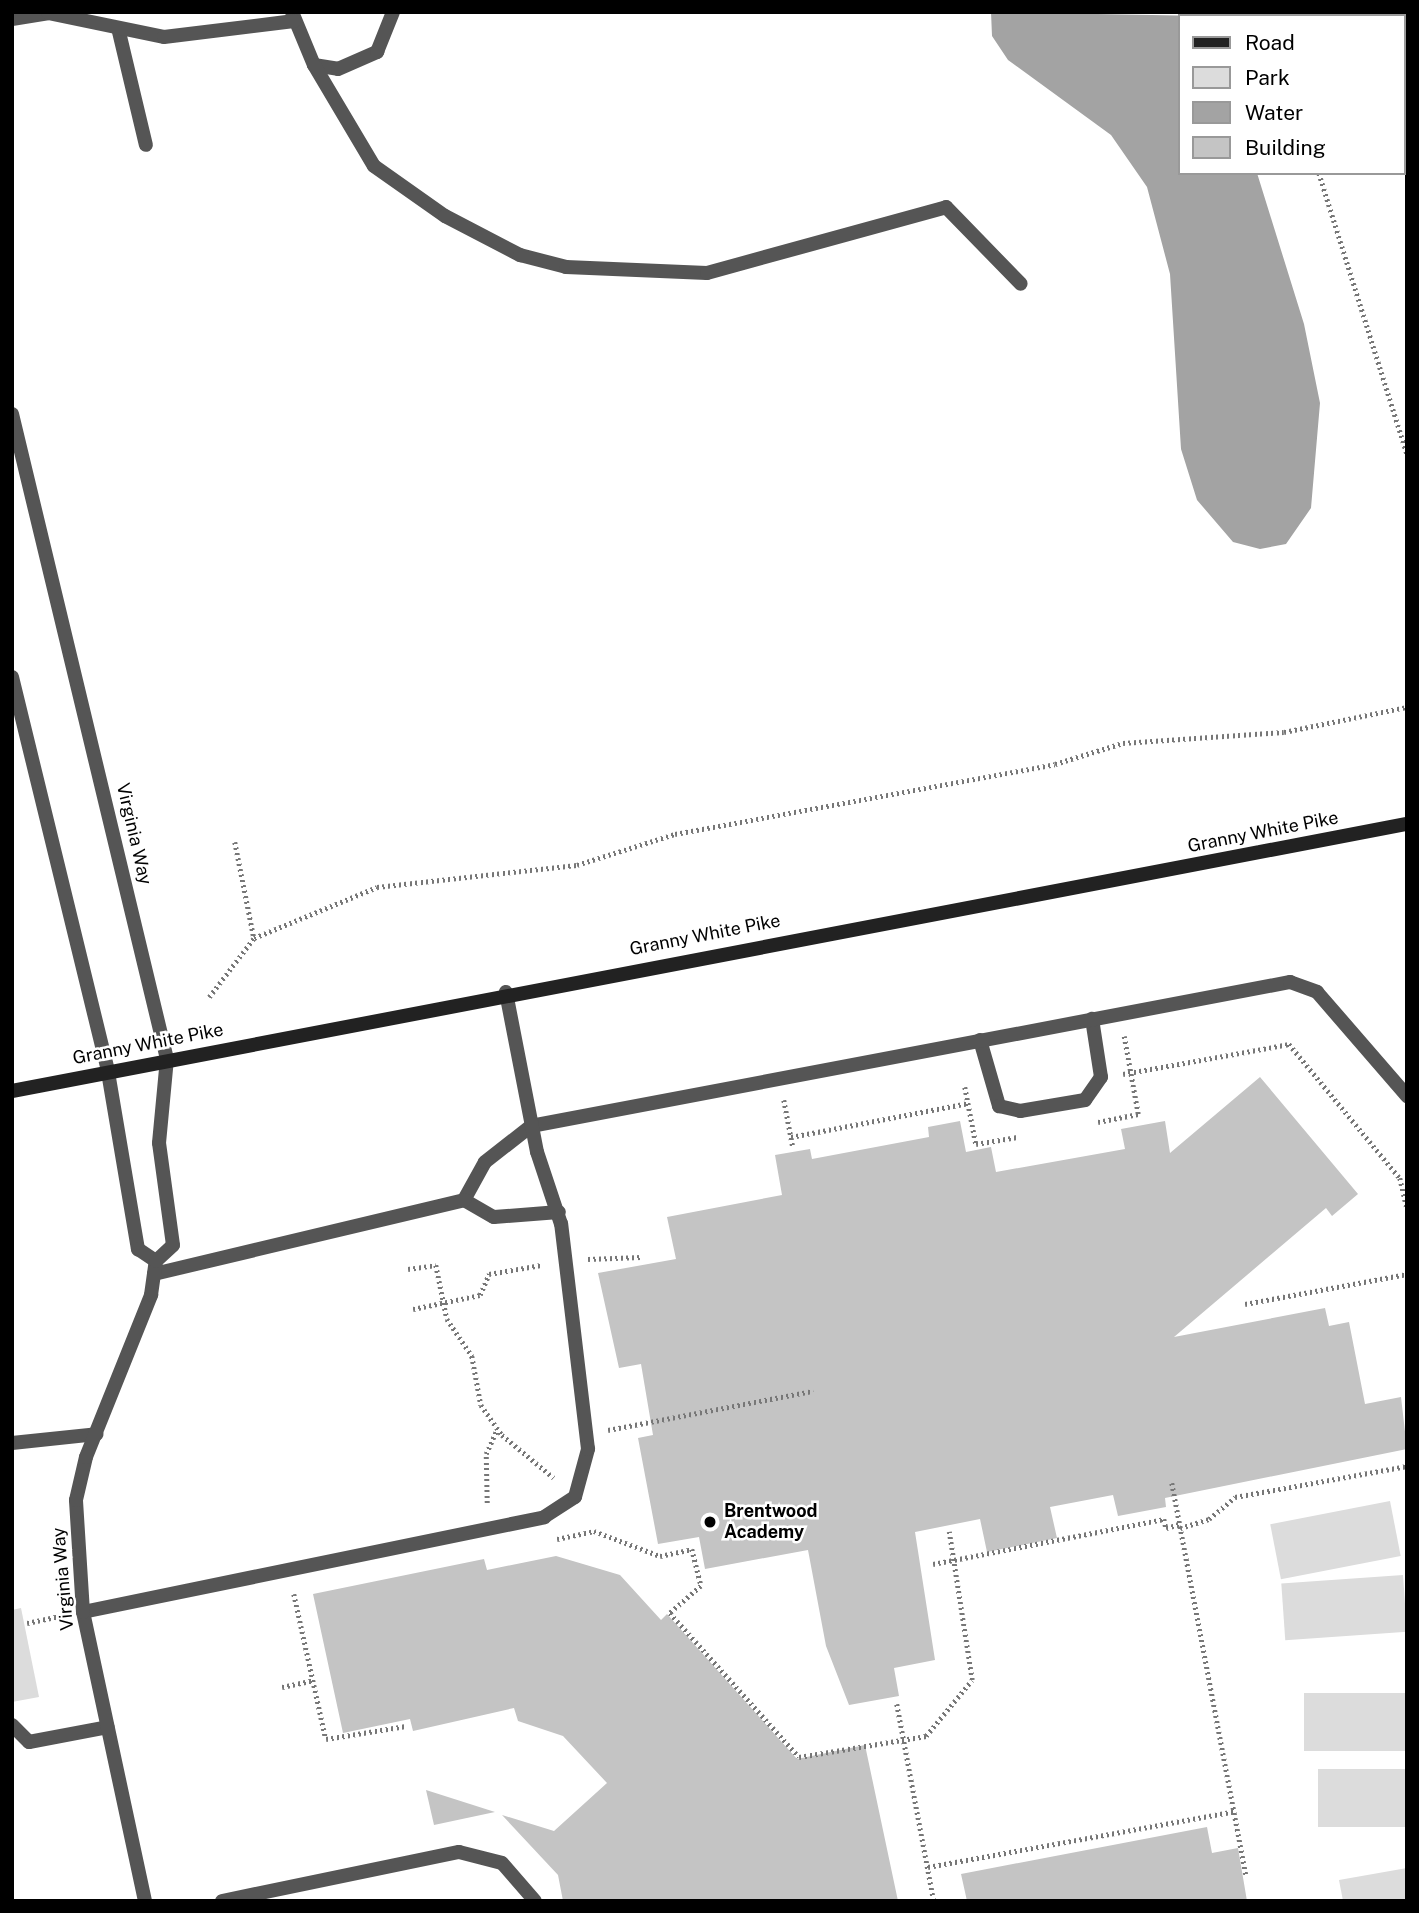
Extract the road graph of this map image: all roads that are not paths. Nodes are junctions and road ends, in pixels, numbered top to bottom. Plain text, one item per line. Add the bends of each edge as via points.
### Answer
1 (393, 12) edge
2 (293, 17) edge
3 (12, 19) edge
4 (102, 19) edge
5 (119, 32) junction
6 (314, 65) junction
7 (146, 145) dead end
8 (1021, 284) dead end
9 (12, 414) edge
10 (12, 677) edge
11 (1407, 824) edge
12 (506, 992) junction
13 (1092, 1019) junction
14 (980, 1040) junction
15 (167, 1059) junction
16 (108, 1072) junction
17 (12, 1091) edge
18 (1407, 1096) edge
19 (531, 1126) junction
20 (464, 1200) junction
21 (559, 1212) junction
22 (155, 1267) junction
23 (97, 1434) junction
24 (12, 1443) edge
25 (83, 1612) junction
26 (12, 1725) edge
27 (108, 1727) junction
28 (145, 1901) edge
29 (222, 1901) edge
30 (535, 1901) edge

1 - 6 street via 385,42 370,58 348,68
2 - 5 street via 206,35
2 - 6 street
3 - 4 street via 48,13
4 - 5 street
5 - 7 street
6 - 8 street via 374,166 445,216 520,255 566,267 707,274 946,207
9 - 15 street, Virginia Way
10 - 16 street
11 - 12 main road, Granny White Pike
12 - 15 main road, Granny White Pike
12 - 19 street
13 - 14 street
13 - 14 street via 1101,1077 1085,1100 1020,1111 994,1098
13 - 18 street via 1298,982 1317,992
14 - 19 street
15 - 16 main road, Granny White Pike
15 - 22 street, Virginia Way via 159,1143 173,1245
16 - 17 main road, Granny White Pike
16 - 22 street via 138,1249
19 - 20 street via 485,1162
19 - 21 street
20 - 21 street via 494,1217
20 - 22 street
21 - 25 street via 586,1434 587,1472 571,1501 544,1517
22 - 23 street, Virginia Way
23 - 24 street
23 - 25 street, Virginia Way via 76,1500
25 - 27 street, Virginia Way
26 - 27 street via 29,1742
27 - 28 street, Virginia Way
29 - 30 street via 458,1852 502,1863

